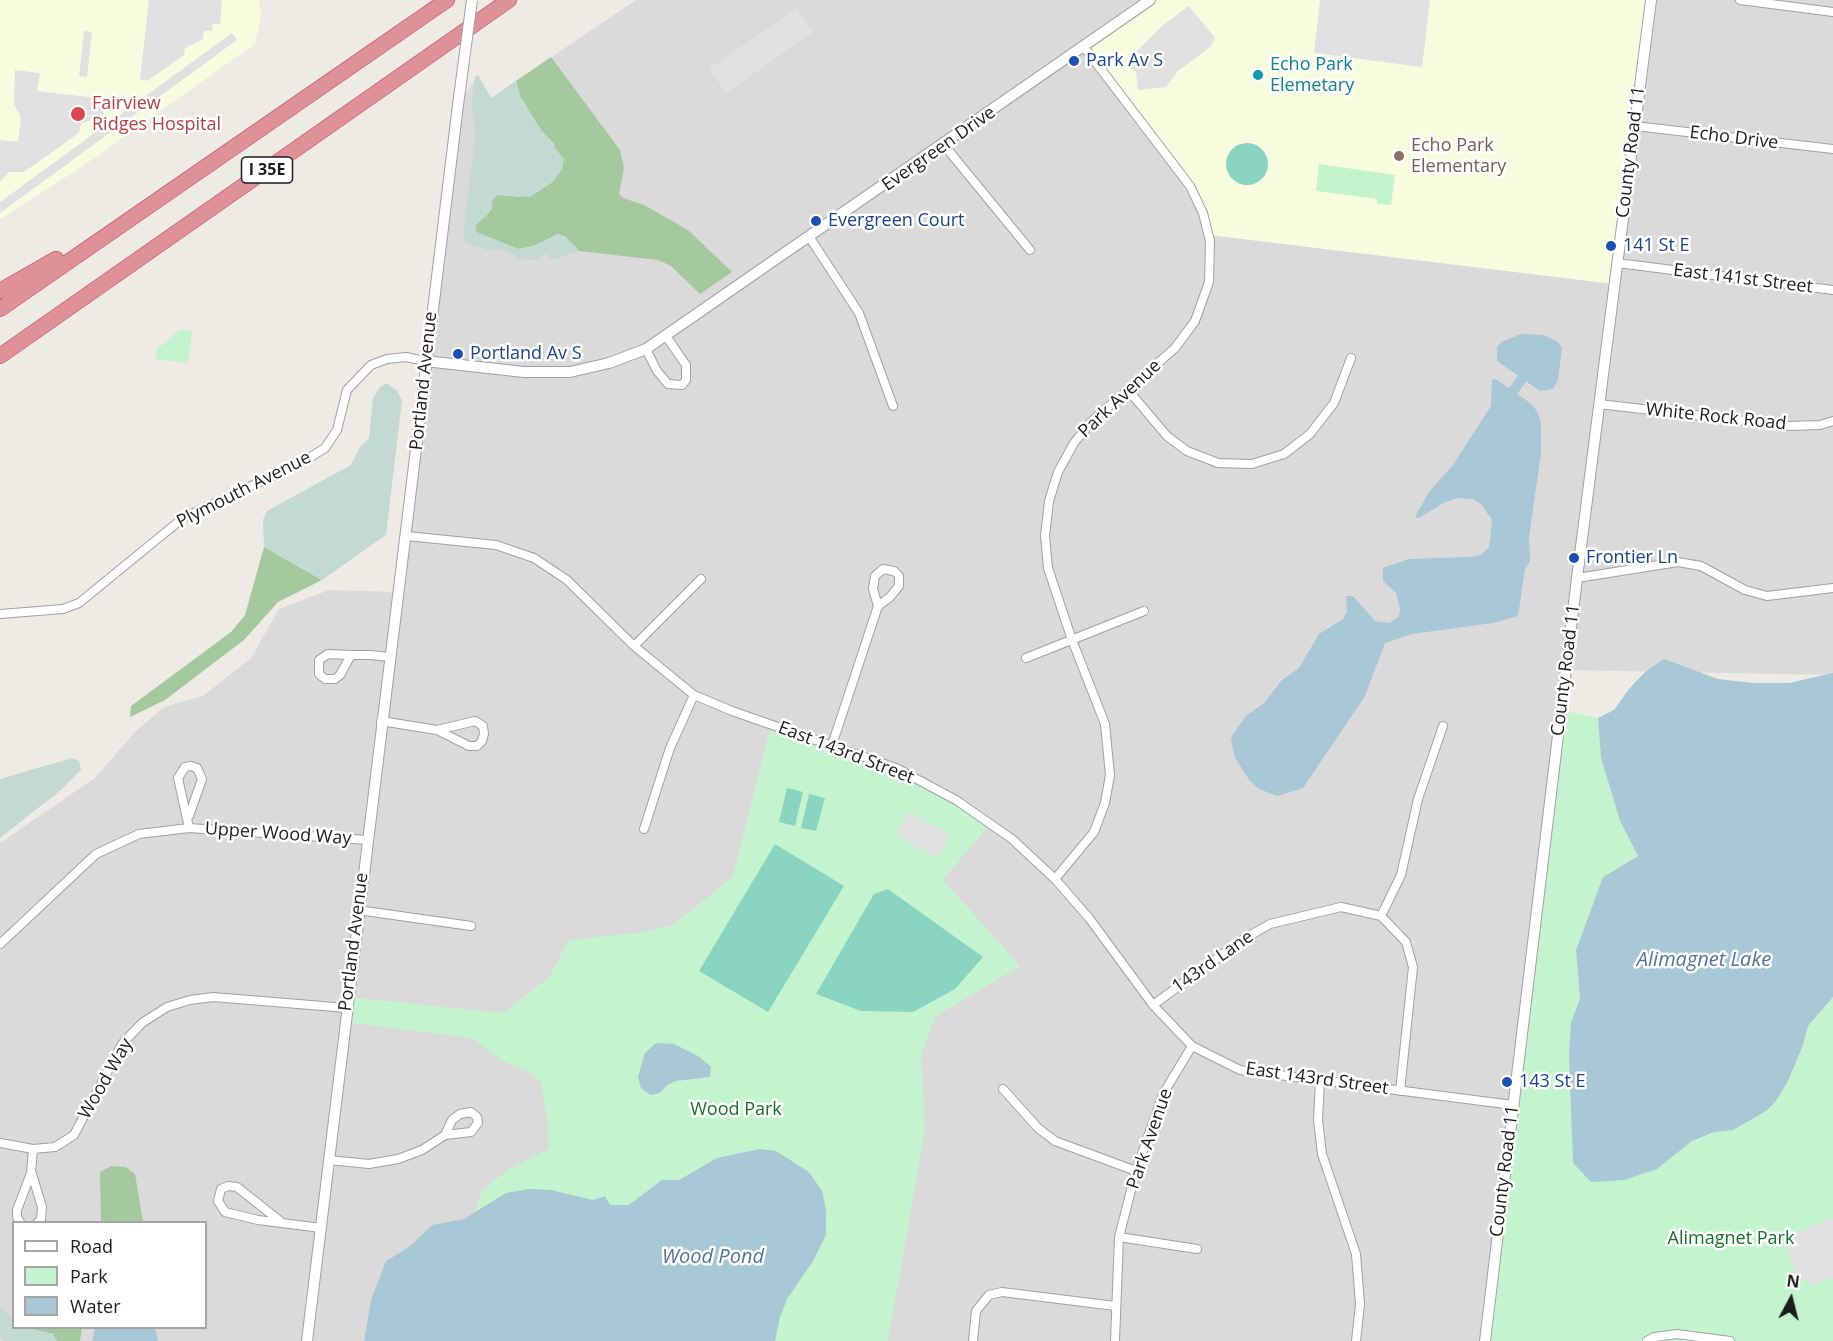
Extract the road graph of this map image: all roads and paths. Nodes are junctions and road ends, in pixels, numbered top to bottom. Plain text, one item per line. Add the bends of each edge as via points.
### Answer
1 (447, 0) edge
2 (472, 0) edge
3 (509, 0) edge
4 (1150, 0) edge
5 (1651, 0) edge
6 (1740, 0) edge
7 (1833, 12) edge
8 (1084, 47) junction
9 (1635, 126) junction
10 (944, 145) junction
11 (1833, 150) edge
12 (150, 205) junction
13 (810, 238) junction
14 (1030, 249) dead end
15 (1617, 263) junction
16 (1833, 290) edge
17 (0, 291) edge
18 (0, 309) edge
19 (666, 336) junction
20 (646, 349) junction
21 (0, 358) edge
22 (1351, 358) dead end
23 (425, 361) junction
24 (1128, 390) junction
25 (1599, 404) junction
26 (892, 406) dead end
27 (1833, 421) edge
28 (407, 536) junction
29 (701, 579) dead end
30 (1577, 579) junction
31 (1833, 588) edge
32 (878, 606) dead end
33 (1144, 611) dead end
34 (0, 614) edge
35 (1072, 640) junction
36 (634, 646) junction
37 (351, 655) dead end
38 (389, 657) junction
39 (1026, 658) dead end
40 (694, 695) junction
41 (381, 721) junction
42 (1443, 726) dead end
43 (437, 730) junction
44 (832, 745) junction
45 (189, 816) junction
46 (189, 828) junction
47 (645, 829) dead end
48 (367, 840) junction
49 (1055, 879) junction
50 (358, 910) junction
51 (1381, 916) junction
52 (471, 926) dead end
53 (0, 944) edge
54 (1153, 1005) junction
55 (347, 1008) junction
56 (1192, 1046) junction
57 (1320, 1081) junction
58 (1003, 1089) dead end
59 (1400, 1091) junction
60 (1513, 1105) junction
61 (445, 1135) dead end
62 (0, 1143) edge
63 (33, 1149) junction
64 (329, 1160) junction
65 (1136, 1171) junction
66 (32, 1173) junction
67 (19, 1221) edge
68 (40, 1221) edge
69 (280, 1221) junction
70 (321, 1228) junction
71 (1119, 1237) junction
72 (1197, 1249) dead end
73 (1115, 1306) junction
74 (307, 1341) edge
75 (973, 1341) edge
76 (1115, 1341) edge
77 (1356, 1341) edge
78 (1485, 1341) edge
79 (1647, 1341) edge
80 (1730, 1341) edge

1 - 12 highway, I 35E
2 - 23 street, Portland Avenue, bridge
3 - 21 highway, I 35E
4 - 8 street, Evergreen Drive
5 - 9 street, County Road 11
6 - 7 street
8 - 10 street, Evergreen Drive
8 - 24 street, Park Avenue via 1190,186 1210,241 1209,282 1195,321 1175,348
9 - 11 street, Echo Drive
9 - 15 street, County Road 11
10 - 13 street, Evergreen Drive
10 - 14 street
12 - 17 highway
12 - 18 highway, I 35E
13 - 19 street, Evergreen Drive
13 - 26 street via 859,314
15 - 16 street, East 141st Street
15 - 25 street, County Road 11
19 - 20 street, Evergreen Drive
19 - 20 street via 686,365 682,385 668,384
20 - 23 street, Evergreen Drive via 570,372 524,372
22 - 24 street via 1334,403 1310,434 1284,454 1251,464 1218,463 1187,451 1167,436
23 - 28 street, Portland Avenue
23 - 34 street, Plymouth Avenue via 406,357 371,365 347,390 337,430 325,448 304,462 183,518 79,603 63,609
24 - 35 street, Park Avenue via 1074,444 1048,501 1048,568
25 - 27 street, White Rock Road via 1789,426
25 - 30 street, County Road 11
28 - 36 street, East 143rd Street via 496,546 534,558 567,580
28 - 38 street, Portland Avenue
29 - 36 street
30 - 31 street via 1678,562 1701,566 1745,590 1767,596
30 - 60 street, County Road 11
32 - 44 street
33 - 35 street
35 - 39 street
35 - 49 street, Park Avenue via 1106,724 1110,775 1106,803 1094,832
36 - 40 street, East 143rd Street
37 - 38 street
38 - 41 street, Portland Avenue
40 - 44 street, East 143rd Street
40 - 47 street via 670,748
41 - 43 street
41 - 48 street, Portland Avenue
42 - 51 street via 1418,799 1401,875
43 - 43 street via 469,746 477,746 484,734 483,726 475,721
44 - 49 street, East 143rd Street via 896,768 956,800 1012,839
45 - 45 street, Upper Wood Way via 202,779 197,768 191,766 185,767 178,777
45 - 46 street, Upper Wood Way
46 - 48 street, Upper Wood Way
46 - 53 street, Upper Wood Way via 140,834 96,855
48 - 50 street, Portland Avenue
49 - 54 street, East 143rd Street
50 - 52 street
50 - 55 street, Portland Avenue
51 - 54 street, 143rd Lane via 1341,907 1270,924
51 - 59 street via 1406,942 1413,967
54 - 56 street, East 143rd Street
55 - 63 street, Wood Way via 213,998 167,1007 142,1023 122,1044 74,1135 55,1147
55 - 64 street, Portland Avenue
56 - 57 street, East 143rd Street via 1240,1070
56 - 65 street, Park Avenue via 1163,1094
57 - 59 street, East 143rd Street
57 - 77 street via 1318,1120 1322,1154 1356,1254 1360,1304
58 - 65 street via 1055,1141
59 - 60 street, East 143rd Street
60 - 78 street, County Road 11
61 - 64 street via 398,1159 369,1164
62 - 63 street
63 - 66 street
64 - 70 street, Portland Avenue
65 - 71 street, Park Avenue
66 - 67 street via 17,1210
66 - 68 street via 42,1207
69 - 69 street via 237,1187 221,1189 218,1201 225,1212
69 - 70 street
70 - 74 street, Portland Avenue
71 - 72 street
71 - 73 street, Park Avenue
73 - 75 street via 1002,1292 989,1295 976,1311
73 - 76 street, Park Avenue
79 - 80 street via 1677,1335

